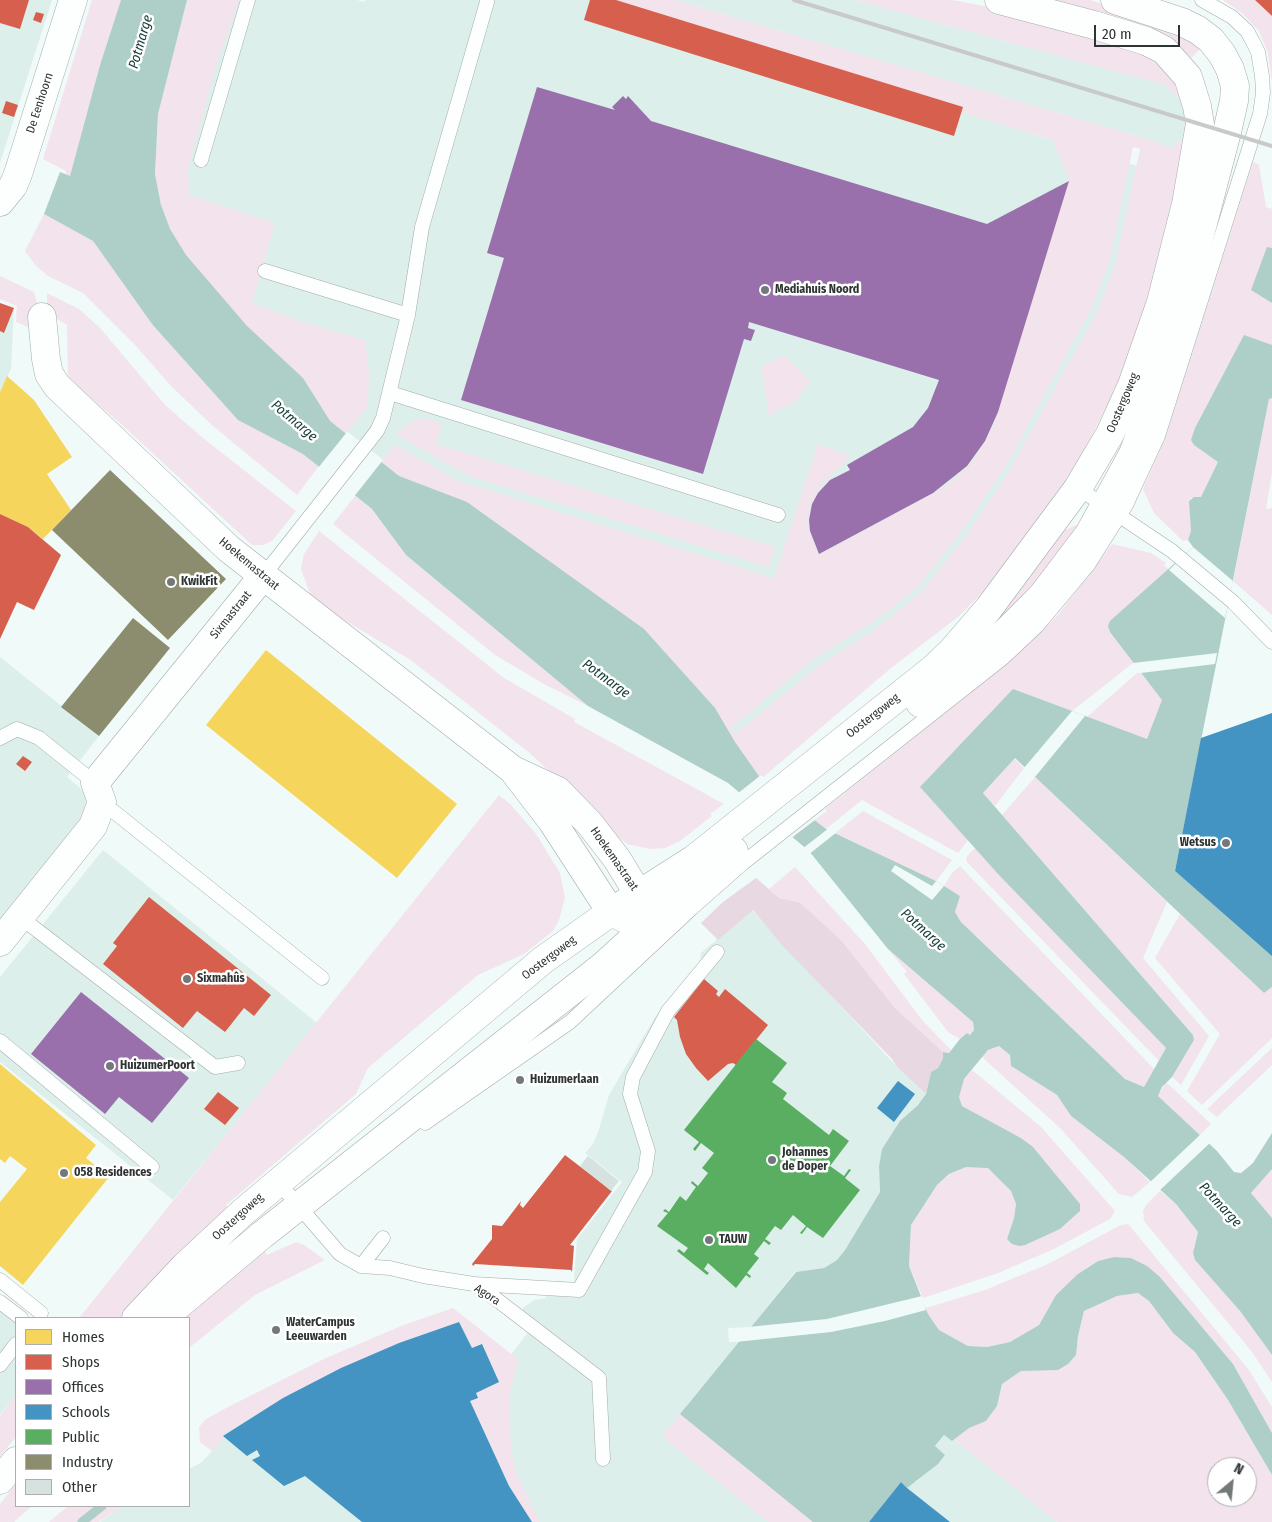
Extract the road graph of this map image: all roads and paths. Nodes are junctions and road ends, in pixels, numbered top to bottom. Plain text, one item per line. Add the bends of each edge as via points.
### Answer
1 (73, 0) edge
2 (248, 0) edge
3 (999, 0) edge
4 (1115, 0) edge
5 (1202, 0) edge
6 (487, 2) dead end
7 (201, 160) dead end
8 (0, 202) edge
9 (265, 270) dead end
10 (408, 315) junction
11 (42, 317) dead end
12 (390, 393) junction
13 (1078, 488) junction
14 (1114, 510) junction
15 (778, 515) dead end
16 (263, 576) junction
17 (1272, 642) edge
18 (0, 738) edge
19 (513, 770) junction
20 (98, 795) junction
21 (794, 802) junction
22 (757, 831) junction
23 (639, 895) junction
24 (611, 912) junction
25 (20, 917) junction
26 (645, 928) junction
27 (0, 942) edge
28 (717, 952) dead end
29 (322, 978) dead end
30 (0, 1041) edge
31 (238, 1063) dead end
32 (370, 1149) junction
33 (152, 1166) dead end
34 (278, 1182) junction
35 (298, 1206) junction
36 (383, 1238) dead end
37 (361, 1266) junction
38 (0, 1280) edge
39 (474, 1284) junction
40 (0, 1302) edge
41 (41, 1314) dead end
42 (20, 1317) edge
43 (137, 1317) edge
44 (164, 1317) edge
45 (15, 1345) edge
46 (0, 1365) edge
47 (603, 1459) dead end
48 (15, 1462) edge
49 (0, 1480) edge

1 - 8 main road, De Eenhoorn via 18,174
2 - 7 lane
3 - 13 main road, Oostergoweg via 1094,25 1164,50 1188,77 1200,124 1186,204 1161,302 1132,385 1110,434
4 - 14 main road, Oostergoweg via 1182,22 1211,40 1230,69 1234,101 1193,264 1160,377
5 - 14 lane, Oostergoweg via 1232,17 1247,31 1261,70 1261,107 1158,436 1144,470
6 - 10 lane, Sixmastraat via 422,227
9 - 10 lane
10 - 12 lane, Sixmastraat
11 - 16 main road, Hoekemastraat via 47,366 57,386 229,549
12 - 15 lane
12 - 16 lane, Sixmastraat via 383,418 365,446
13 - 14 lane
13 - 21 main road, Oostergoweg via 1009,583 952,651
14 - 17 lane via 1172,551 1233,602
14 - 21 main road, Oostergoweg via 1065,568 986,651
16 - 19 main road, Hoekemastraat
16 - 20 main road, Sixmastraat
18 - 20 lane via 17,729 39,738
19 - 23 main road, Hoekemastraat via 558,791 590,824
19 - 24 main road, Hoekemastraat via 552,821
20 - 25 main road, Sixmastraat via 93,826
20 - 29 lane via 113,811
21 - 22 main road, Oostergoweg
21 - 22 lane, Oostergoweg
22 - 23 main road, Oostergoweg via 694,858
22 - 26 main road, Oostergoweg
22 - 32 lane, Oostergoweg via 692,908 570,1022 409,1134
23 - 24 main road, Oostergoweg
23 - 26 main road, Hoekemastraat
24 - 26 main road
24 - 34 main road, Oostergoweg via 543,960
25 - 27 main road, Sixmastraat
25 - 31 lane via 215,1068
26 - 32 main road, Oostergoweg via 570,992
28 - 39 lane via 668,1011 633,1078 630,1094 648,1151 645,1172 579,1290
30 - 33 lane
32 - 35 main road, Oostergoweg
34 - 35 lane, Agora
34 - 43 main road, Oostergoweg via 185,1266
35 - 37 lane, Agora via 340,1254
35 - 44 main road, Oostergoweg
36 - 37 lane
37 - 39 lane, Agora via 390,1268
38 - 41 lane
39 - 47 lane, Agora via 599,1378
40 - 42 lane
45 - 46 lane
48 - 49 main road

